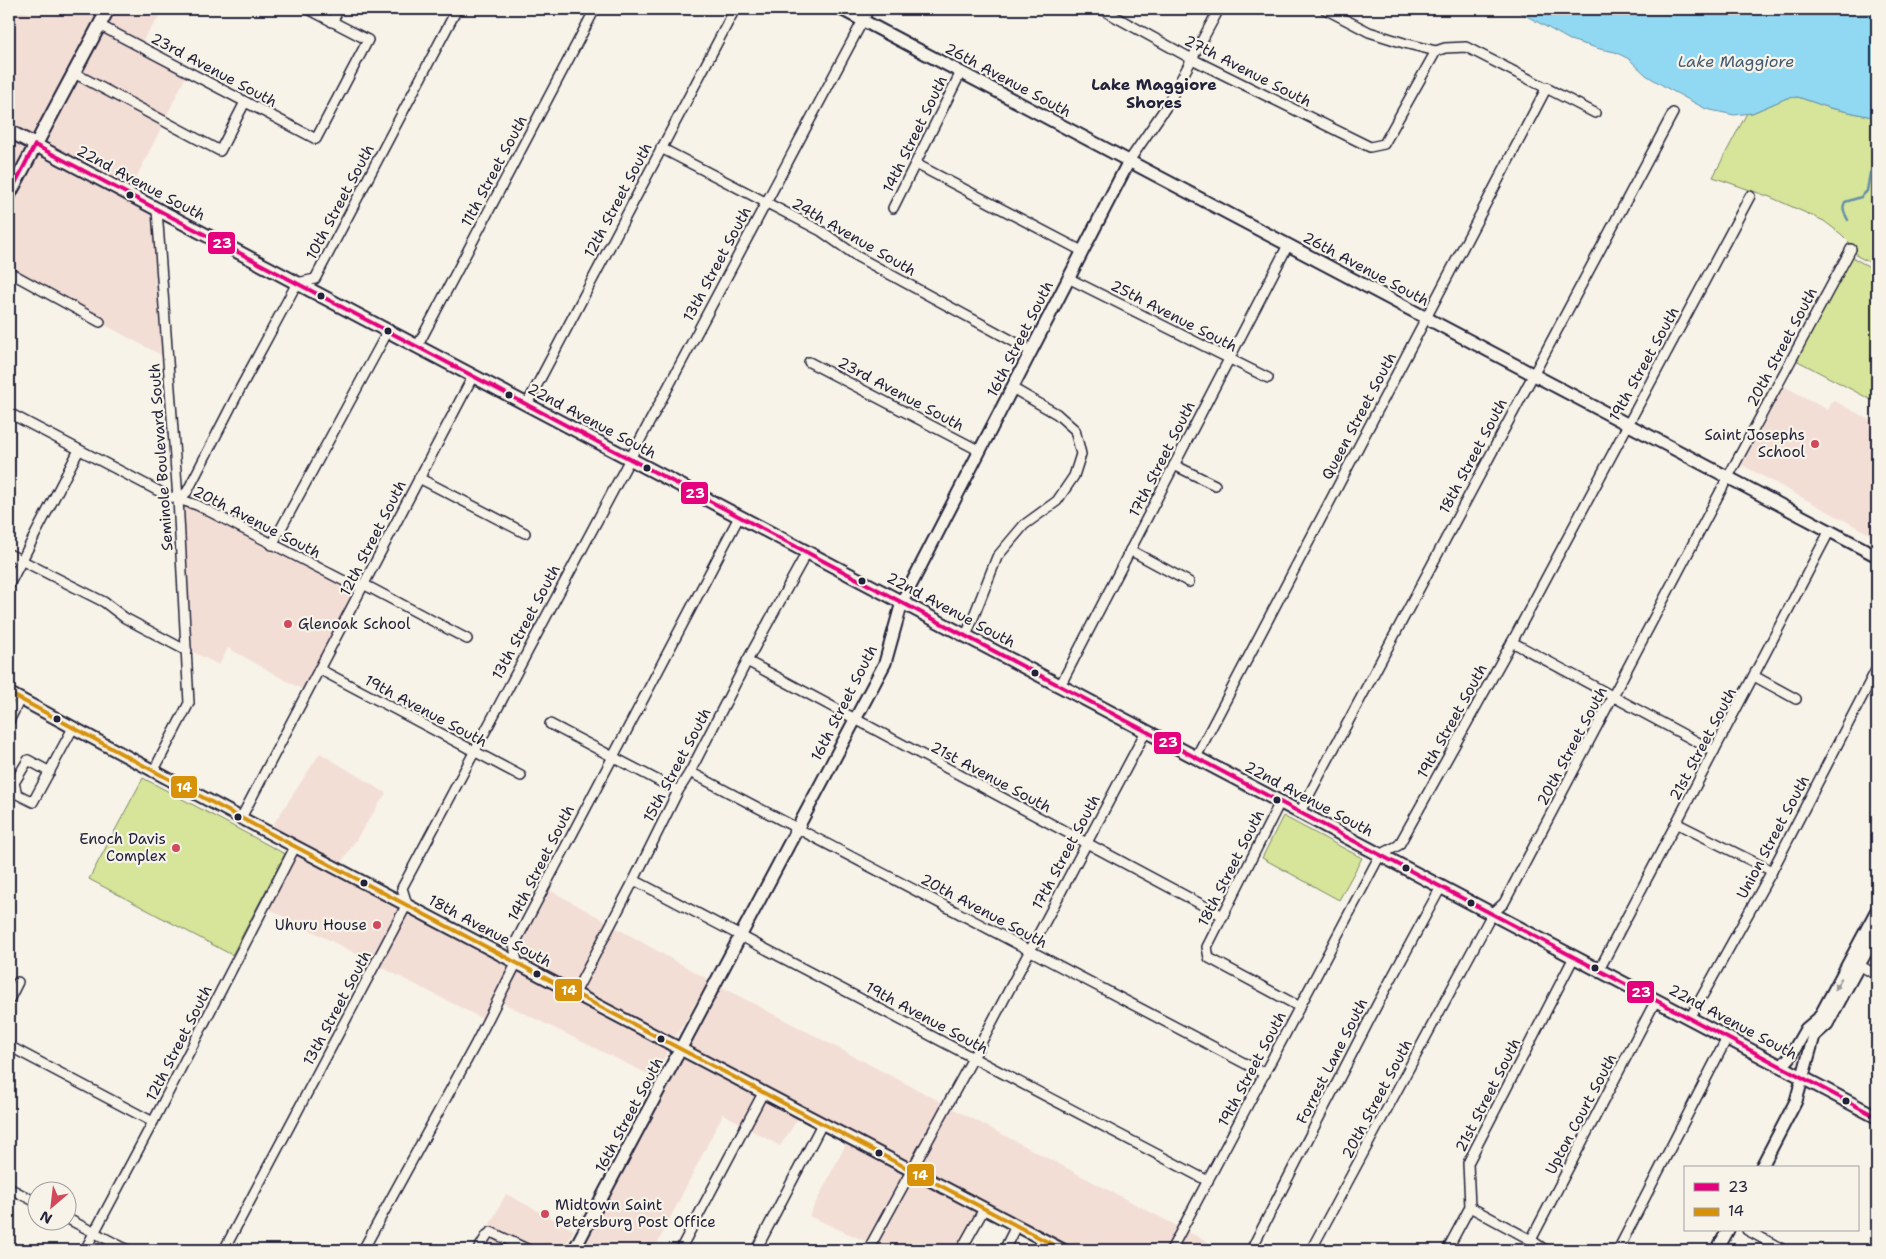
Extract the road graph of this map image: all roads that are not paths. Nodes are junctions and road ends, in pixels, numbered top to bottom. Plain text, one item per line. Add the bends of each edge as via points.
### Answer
1 (108, 9) edge
2 (308, 9) edge
3 (339, 9) edge
4 (457, 9) edge
5 (595, 9) edge
6 (735, 9) edge
7 (841, 9) edge
8 (869, 9) edge
9 (1101, 9) edge
10 (1219, 9) edge
11 (1325, 9) edge
12 (863, 20) junction
13 (332, 22) junction
14 (99, 25) junction
15 (1436, 51) junction
16 (1192, 58) junction
17 (961, 72) junction
18 (74, 73) junction
19 (1547, 87) junction
20 (245, 102) junction
21 (1595, 113) dead end
22 (1673, 113) dead end
23 (9, 131) edge
24 (35, 145) junction
25 (661, 148) junction
26 (1129, 160) junction
27 (916, 164) junction
28 (9, 195) edge
29 (1750, 196) dead end
30 (766, 203) junction
31 (893, 208) dead end
32 (157, 210) junction
33 (1288, 245) junction
34 (1851, 249) dead end
35 (1082, 252) junction
36 (9, 272) edge
37 (1068, 278) junction
38 (297, 283) junction
39 (1426, 317) junction
40 (100, 322) dead end
41 (388, 331) junction
42 (417, 347) junction
43 (1031, 351) junction
44 (1229, 359) junction
45 (809, 362) dead end
46 (1532, 374) junction
47 (473, 376) junction
48 (1268, 378) dead end
49 (1012, 388) junction
50 (527, 404) junction
51 (9, 413) edge
52 (1628, 424) junction
53 (79, 450) junction
54 (980, 451) junction
55 (629, 458) junction
56 (1174, 465) junction
57 (1728, 477) junction
58 (419, 478) junction
59 (1215, 485) dead end
60 (178, 499) junction
61 (739, 517) junction
62 (1830, 530) junction
63 (525, 533) dead end
64 (272, 545) junction
65 (1130, 550) junction
66 (807, 552) junction
67 (9, 554) edge
68 (1877, 556) edge
69 (21, 560) junction
70 (1189, 582) dead end
71 (9, 585) edge
72 (364, 585) junction
73 (902, 602) junction
74 (966, 636) junction
75 (467, 639) dead end
76 (1512, 642) junction
77 (187, 651) junction
78 (748, 661) junction
79 (1877, 668) edge
80 (319, 669) junction
81 (1754, 676) junction
82 (1060, 686) junction
83 (9, 693) edge
84 (1614, 697) junction
85 (20, 699) junction
86 (1796, 699) dead end
87 (854, 719) junction
88 (9, 721) edge
89 (550, 724) dead end
90 (73, 728) junction
91 (1146, 731) junction
92 (473, 751) junction
93 (1714, 751) junction
94 (612, 756) junction
95 (1196, 757) junction
96 (50, 772) junction
97 (153, 772) junction
98 (690, 772) junction
99 (521, 776) dead end
100 (678, 791) junction
101 (1280, 802) junction
102 (1300, 812) junction
103 (240, 818) junction
104 (1676, 823) junction
105 (797, 828) junction
106 (1086, 844) junction
107 (295, 846) junction
108 (1380, 855) junction
109 (1772, 871) junction
110 (634, 880) junction
111 (1441, 887) junction
112 (407, 904) junction
113 (1877, 910) edge
114 (1492, 914) junction
115 (1223, 916) junction
116 (1877, 932) edge
117 (740, 935) junction
118 (1030, 951) junction
119 (1574, 957) junction
120 (516, 962) junction
121 (1855, 963) junction
122 (1599, 970) junction
123 (1877, 975) edge
124 (18, 982) dead end
125 (575, 993) junction
126 (9, 1000) edge
127 (1656, 1000) junction
128 (1300, 1007) junction
129 (1690, 1018) junction
130 (1819, 1018) junction
131 (1816, 1034) junction
132 (1727, 1038) junction
133 (9, 1046) edge
134 (680, 1049) junction
135 (973, 1058) junction
136 (1782, 1066) junction
137 (1264, 1074) junction
138 (1802, 1077) junction
139 (763, 1093) junction
140 (1877, 1117) edge
141 (153, 1122) junction
142 (822, 1124) junction
143 (1762, 1166) edge
144 (911, 1170) junction
145 (1208, 1181) junction
146 (9, 1188) edge
147 (28, 1198) edge
148 (1470, 1207) junction
149 (984, 1209) junction
150 (78, 1224) edge
151 (1016, 1226) junction
152 (1727, 1232) edge
153 (1752, 1232) edge
154 (94, 1233) junction
155 (1531, 1240) junction
156 (84, 1250) edge
157 (128, 1250) edge
158 (224, 1250) edge
159 (364, 1250) edge
160 (478, 1250) edge
161 (530, 1250) edge
162 (574, 1250) edge
163 (680, 1250) edge
164 (756, 1250) edge
165 (868, 1250) edge
166 (961, 1250) edge
167 (1004, 1250) edge
168 (1063, 1250) edge
169 (1171, 1250) edge
170 (1251, 1250) edge
171 (1311, 1250) edge
172 (1447, 1250) edge
173 (1545, 1250) edge
174 (1618, 1250) edge
175 (1717, 1250) edge
176 (1784, 1250) edge

1 - 14 main road
2 - 13 street
3 - 13 street
4 - 38 street, 10th Street South via 315,279
5 - 42 street, 11th Street South
6 - 25 street, 12th Street South
7 - 12 street, 26th Avenue South
8 - 12 street, 13th Street South
9 - 16 street, 27th Avenue South
10 - 16 street, 16th Street South
11 - 15 street via 1368,32
12 - 17 street, 26th Avenue South
12 - 30 street, 13th Street South
13 - 20 street, 23rd Avenue South via 368,40 316,139
14 - 18 main road
14 - 20 street, 23rd Avenue South
15 - 16 street, 27th Avenue South via 1384,144 1370,147
15 - 19 street via 1466,47
16 - 26 street, 16th Street South via 1166,107
17 - 26 street, 26th Avenue South
17 - 27 street, 14th Street South
18 - 20 street via 220,151
18 - 24 main road
19 - 21 street
19 - 39 street, Queen Street South
22 - 46 street, 18th Street South
23 - 24 main road, 22nd Avenue South
24 - 28 main road
24 - 32 main road, 22nd Avenue South
25 - 30 street, 24th Avenue South
25 - 50 street, 12th Street South
26 - 33 street, 26th Avenue South
26 - 35 street, 16th Street South
27 - 31 street, 14th Street South
27 - 35 street
29 - 52 street, 19th Street South
30 - 43 street, 24th Avenue South
30 - 55 street, 13th Street South
32 - 38 main road, 22nd Avenue South
32 - 60 street, Seminole Boulevard South
33 - 39 street, 26th Avenue South
33 - 44 street, 17th Street South
34 - 57 street, 20th Street South
35 - 37 street, 16th Street South
36 - 40 street
37 - 43 street, 16th Street South
37 - 44 street, 25th Avenue South
38 - 41 main road, 22nd Avenue South
38 - 60 street via 187,492
39 - 46 street, 26th Avenue South
39 - 95 street, Queen Street South
41 - 42 main road, 22nd Avenue South
41 - 64 street
42 - 47 main road, 22nd Avenue South
43 - 49 street, 16th Street South
44 - 48 street, 25th Avenue South
44 - 56 street, 17th Street South
45 - 54 street, 23rd Avenue South
46 - 52 street, 26th Avenue South
46 - 102 street, 18th Street South
47 - 50 main road, 22nd Avenue South
47 - 58 street, 12th Street South
49 - 54 street, 16th Street South
49 - 74 street via 1057,414 1075,430 1080,454 1074,476 1057,501 1024,525 997,557
50 - 55 main road, 22nd Avenue South
51 - 53 street, 20th Avenue South
52 - 57 street, 26th Avenue South
52 - 76 street, 19th Street South
53 - 60 street, 20th Avenue South
53 - 69 street
54 - 73 street, 16th Street South
55 - 61 main road, 22nd Avenue South
55 - 92 street, 13th Street South
56 - 59 street
56 - 65 street, 17th Street South
57 - 62 street, 26th Avenue South
57 - 84 street, 20th Street South
58 - 63 street
58 - 72 street, 12th Street South
60 - 64 street, 20th Avenue South via 197,505
60 - 77 street, Seminole Boulevard South
61 - 66 main road, 22nd Avenue South
61 - 94 street, 14th Street South
62 - 68 street, 26th Avenue South
62 - 81 street, 21st Street South
64 - 72 street, 20th Avenue South via 350,584
65 - 70 street
65 - 82 street, 17th Street South
66 - 73 main road, 22nd Avenue South
66 - 78 street, 15th Street South
67 - 69 street
69 - 71 street
69 - 77 street via 104,602 125,618
72 - 75 street, 20th Avenue South
72 - 80 street, 12th Street South
73 - 74 main road, 22nd Avenue South
73 - 87 street, 16th Street South via 885,663
74 - 82 main road, 22nd Avenue South
76 - 84 street
76 - 108 street, 19th Street South via 1399,845
77 - 97 street, Seminole Boulevard South via 189,703
78 - 87 street, 21st Avenue South
78 - 98 street, 15th Street South
79 - 109 street, Union Street South
80 - 92 street, 19th Avenue South
80 - 103 street, 12th Street South
81 - 86 street
81 - 93 street, 21st Street South
82 - 91 main road, 22nd Avenue South
83 - 85 street, 18th Avenue South
84 - 93 street
84 - 114 street, 20th Street South via 1504,903
85 - 88 street
85 - 90 street, 18th Avenue South
87 - 105 street, 16th Street South
87 - 106 street, 21st Avenue South
89 - 94 street
90 - 96 street
90 - 97 street, 18th Avenue South
91 - 95 main road, 22nd Avenue South
91 - 106 street, 17th Street South
92 - 99 street, 19th Avenue South
92 - 112 street, 13th Street South via 402,888
93 - 104 street, 21st Street South
94 - 100 street
94 - 120 street, 14th Street South via 514,945
95 - 101 main road, 22nd Avenue South
96 - 96 street via 33,802 17,794 14,783 28,760
97 - 103 street, 18th Avenue South
98 - 100 street, 15th Street South
98 - 105 street, 20th Avenue South
100 - 110 street, 15th Street South
101 - 102 main road, 22nd Avenue South
101 - 115 street, 18th Street South
102 - 108 main road, 22nd Avenue South
103 - 107 street, 18th Avenue South
104 - 109 street
104 - 122 street, 21st Street South
105 - 117 street, 16th Street South
105 - 118 street, 20th Avenue South
106 - 115 street, 21st Avenue South
106 - 118 street, 17th Street South
107 - 112 street, 18th Avenue South
107 - 141 street, 12th Street South
108 - 111 main road, 22nd Avenue South
108 - 128 street, 19th Street South
109 - 129 street, Union Street South
110 - 117 street, 19th Avenue South
110 - 125 street, 15th Street South
111 - 114 main road, 22nd Avenue South
111 - 170 street, Forrest Lane South
112 - 120 street, 18th Avenue South
112 - 158 street, 13th Street South
113 - 121 street
114 - 119 main road, 22nd Avenue South
114 - 171 street, 20th Street South
115 - 128 street, 18th Street South via 1207,948 1209,958
116 - 121 street
117 - 134 street, 16th Street South
117 - 135 street, 19th Avenue South
118 - 135 street, 17th Street South
118 - 137 street, 20th Avenue South
119 - 122 main road, 22nd Avenue South
119 - 148 street, 21st Street South via 1468,1163
120 - 125 street, 18th Avenue South
120 - 159 street, 14th Street South
121 - 123 street
121 -> 130 street
121 - 131 street via 1827,1024
122 - 127 main road, 22nd Avenue South
124 - 126 street
125 - 134 street, 18th Avenue South
127 - 129 main road, 22nd Avenue South
127 - 155 street, Upton Court South
128 - 137 street, 19th Street South
129 - 132 main road, 22nd Avenue South
130 - 131 street
130 - 136 street via 1806,1030
131 - 138 street
132 - 136 main road, 22nd Avenue South
132 - 174 street
133 - 141 street
134 - 139 street, 18th Avenue South
134 - 162 street, 16th Street South
135 - 144 street, 17th Street South
135 - 145 street, 19th Avenue South
136 - 138 main road, 22nd Avenue South
137 - 145 street, 19th Street South
138 - 140 main road, 22nd Avenue South
138 - 143 street via 1796,1101
139 - 142 street, 18th Avenue South
139 - 163 street
141 - 154 street, 12th Street South
142 - 144 street, 18th Avenue South
142 - 164 street
144 - 149 street, 18th Avenue South
144 - 165 street, 17th Street South
145 - 169 street, 19th Street South
146 - 147 street
148 - 155 street
148 - 172 street
149 - 151 street, 18th Avenue South
149 - 166 street
150 - 154 street
151 - 167 street
151 - 168 street, 18th Avenue South
152 - 175 street
153 - 176 street
154 - 156 street, 12th Street South
154 - 157 street
155 - 173 street
160 - 161 street via 485,1237 493,1232

